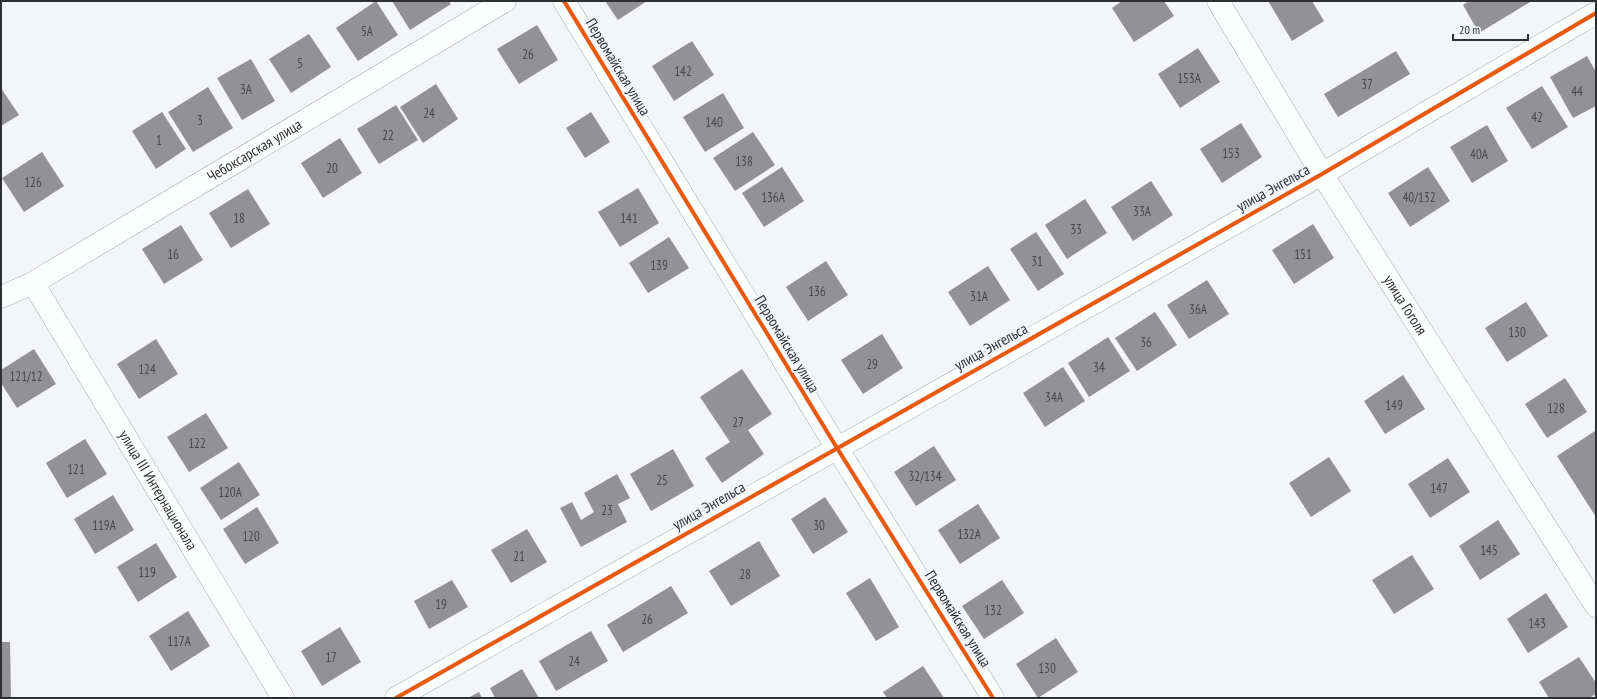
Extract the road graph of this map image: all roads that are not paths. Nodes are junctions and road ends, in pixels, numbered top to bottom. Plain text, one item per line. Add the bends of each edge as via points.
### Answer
1 (505, 1) edge
2 (564, 1) edge
3 (1218, 1) edge
4 (1596, 13) edge
5 (1322, 174) junction
6 (33, 283) junction
7 (1, 297) edge
8 (837, 448) junction
9 (1596, 606) edge
10 (283, 698) edge
11 (396, 698) edge
12 (992, 698) edge

1 - 6 street, Чебоксарская улица
2 - 8 street, Первомайская улица
3 - 5 street, улица Гоголя
4 - 5 street, улица Энгельса
5 - 8 street, улица Энгельса
5 - 9 street, улица Гоголя
6 - 7 street, Чебоксарская улица
6 - 10 street, улица III Интернационала
8 - 11 street, улица Энгельса
8 - 12 street, Первомайская улица

